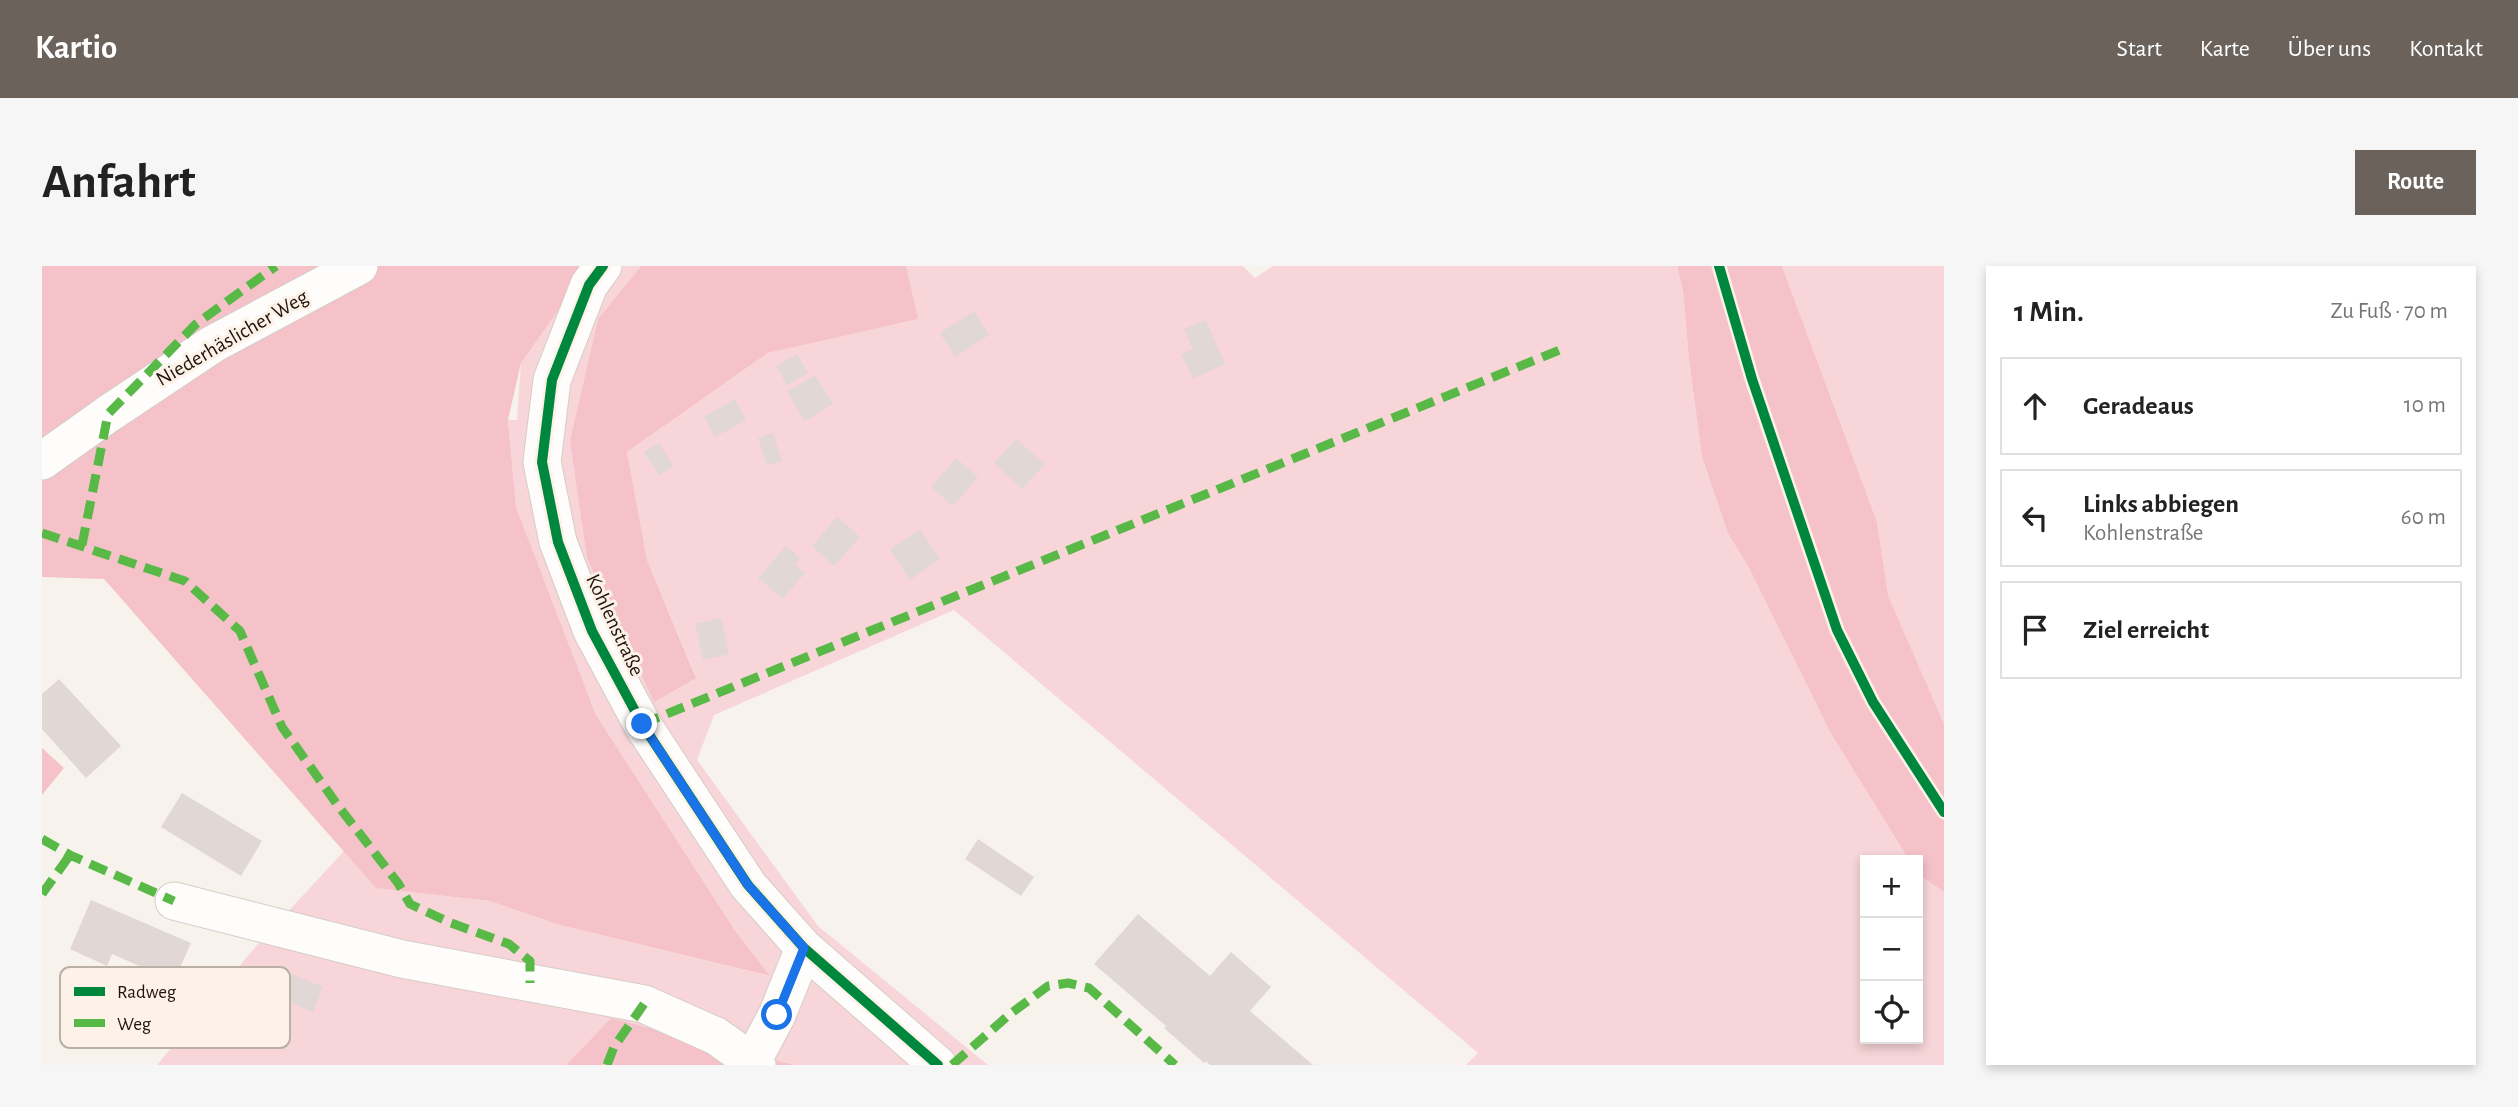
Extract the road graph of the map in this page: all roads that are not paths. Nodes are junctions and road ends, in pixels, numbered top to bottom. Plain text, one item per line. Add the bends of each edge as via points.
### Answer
1 (359, 266) edge
2 (603, 266) edge
3 (42, 461) edge
4 (174, 901) dead end
5 (804, 948) junction
6 (755, 1063) edge
7 (938, 1065) edge

1 - 3 street, Niederhäslicher Weg via 213,344
2 - 5 street, Kohlenstraße via 589,285 552,380 542,462 558,542 592,631 642,724 748,885
4 - 6 street via 402,959 644,1004 716,1036
5 - 6 street
5 - 7 street, Kohlenstraße

